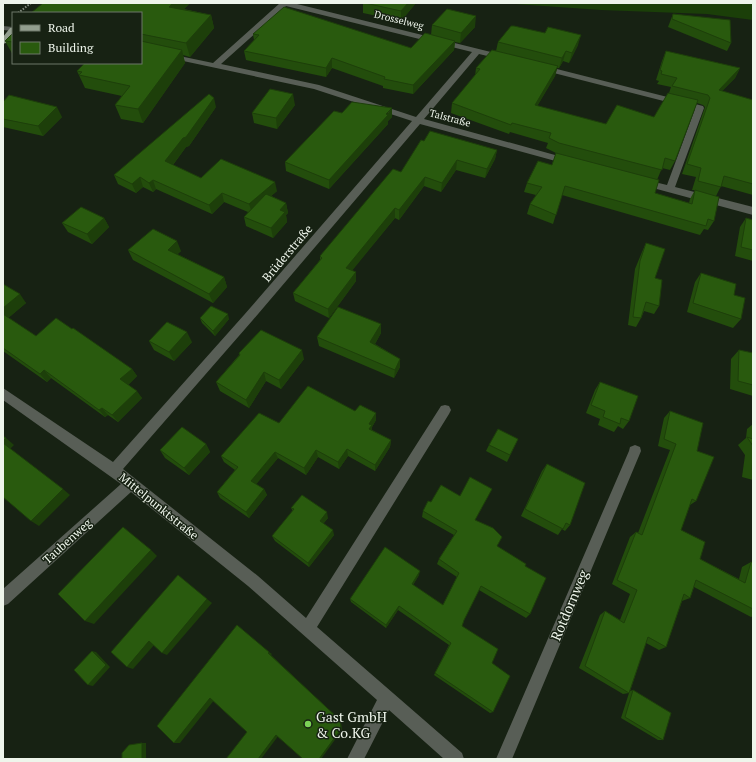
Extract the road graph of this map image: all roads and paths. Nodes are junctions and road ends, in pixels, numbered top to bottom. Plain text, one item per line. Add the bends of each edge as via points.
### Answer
1 (31, 3) edge
2 (284, 3) edge
3 (19, 12) edge
4 (12, 31) edge
5 (3, 42) edge
6 (142, 50) edge
7 (477, 51) junction
8 (514, 60) edge
9 (529, 64) edge
10 (215, 65) junction
11 (417, 120) junction
12 (578, 164) edge
13 (631, 179) edge
14 (670, 189) junction
15 (753, 211) edge
16 (3, 393) edge
17 (445, 410) dead end
18 (635, 451) dead end
19 (114, 470) junction
20 (131, 483) junction
21 (3, 599) edge
22 (308, 628) junction
23 (386, 699) junction
24 (354, 759) edge
25 (456, 759) edge
26 (504, 759) edge

1 - 3 path
2 - 7 street, Drosselweg
2 - 10 street, Drosselweg
4 - 5 main road
6 - 10 street, Talstraße
7 - 8 street, Drosselweg
7 - 11 street, Brüderstraße
9 - 14 street via 700,108
10 - 11 street, Talstraße via 316,87
11 - 12 street, Talstraße
11 - 19 street, Brüderstraße
13 - 14 street
14 - 15 street
16 - 19 street, Mittelpunktstraße
17 - 22 street
18 - 26 street, Rotdornweg
19 - 20 street, Mittelpunktstraße
20 - 21 street, Taubenweg
20 - 22 street, Mittelpunktstraße
22 - 23 street, Mittelpunktstraße
23 - 24 street
23 - 25 street, Mittelpunktstraße

